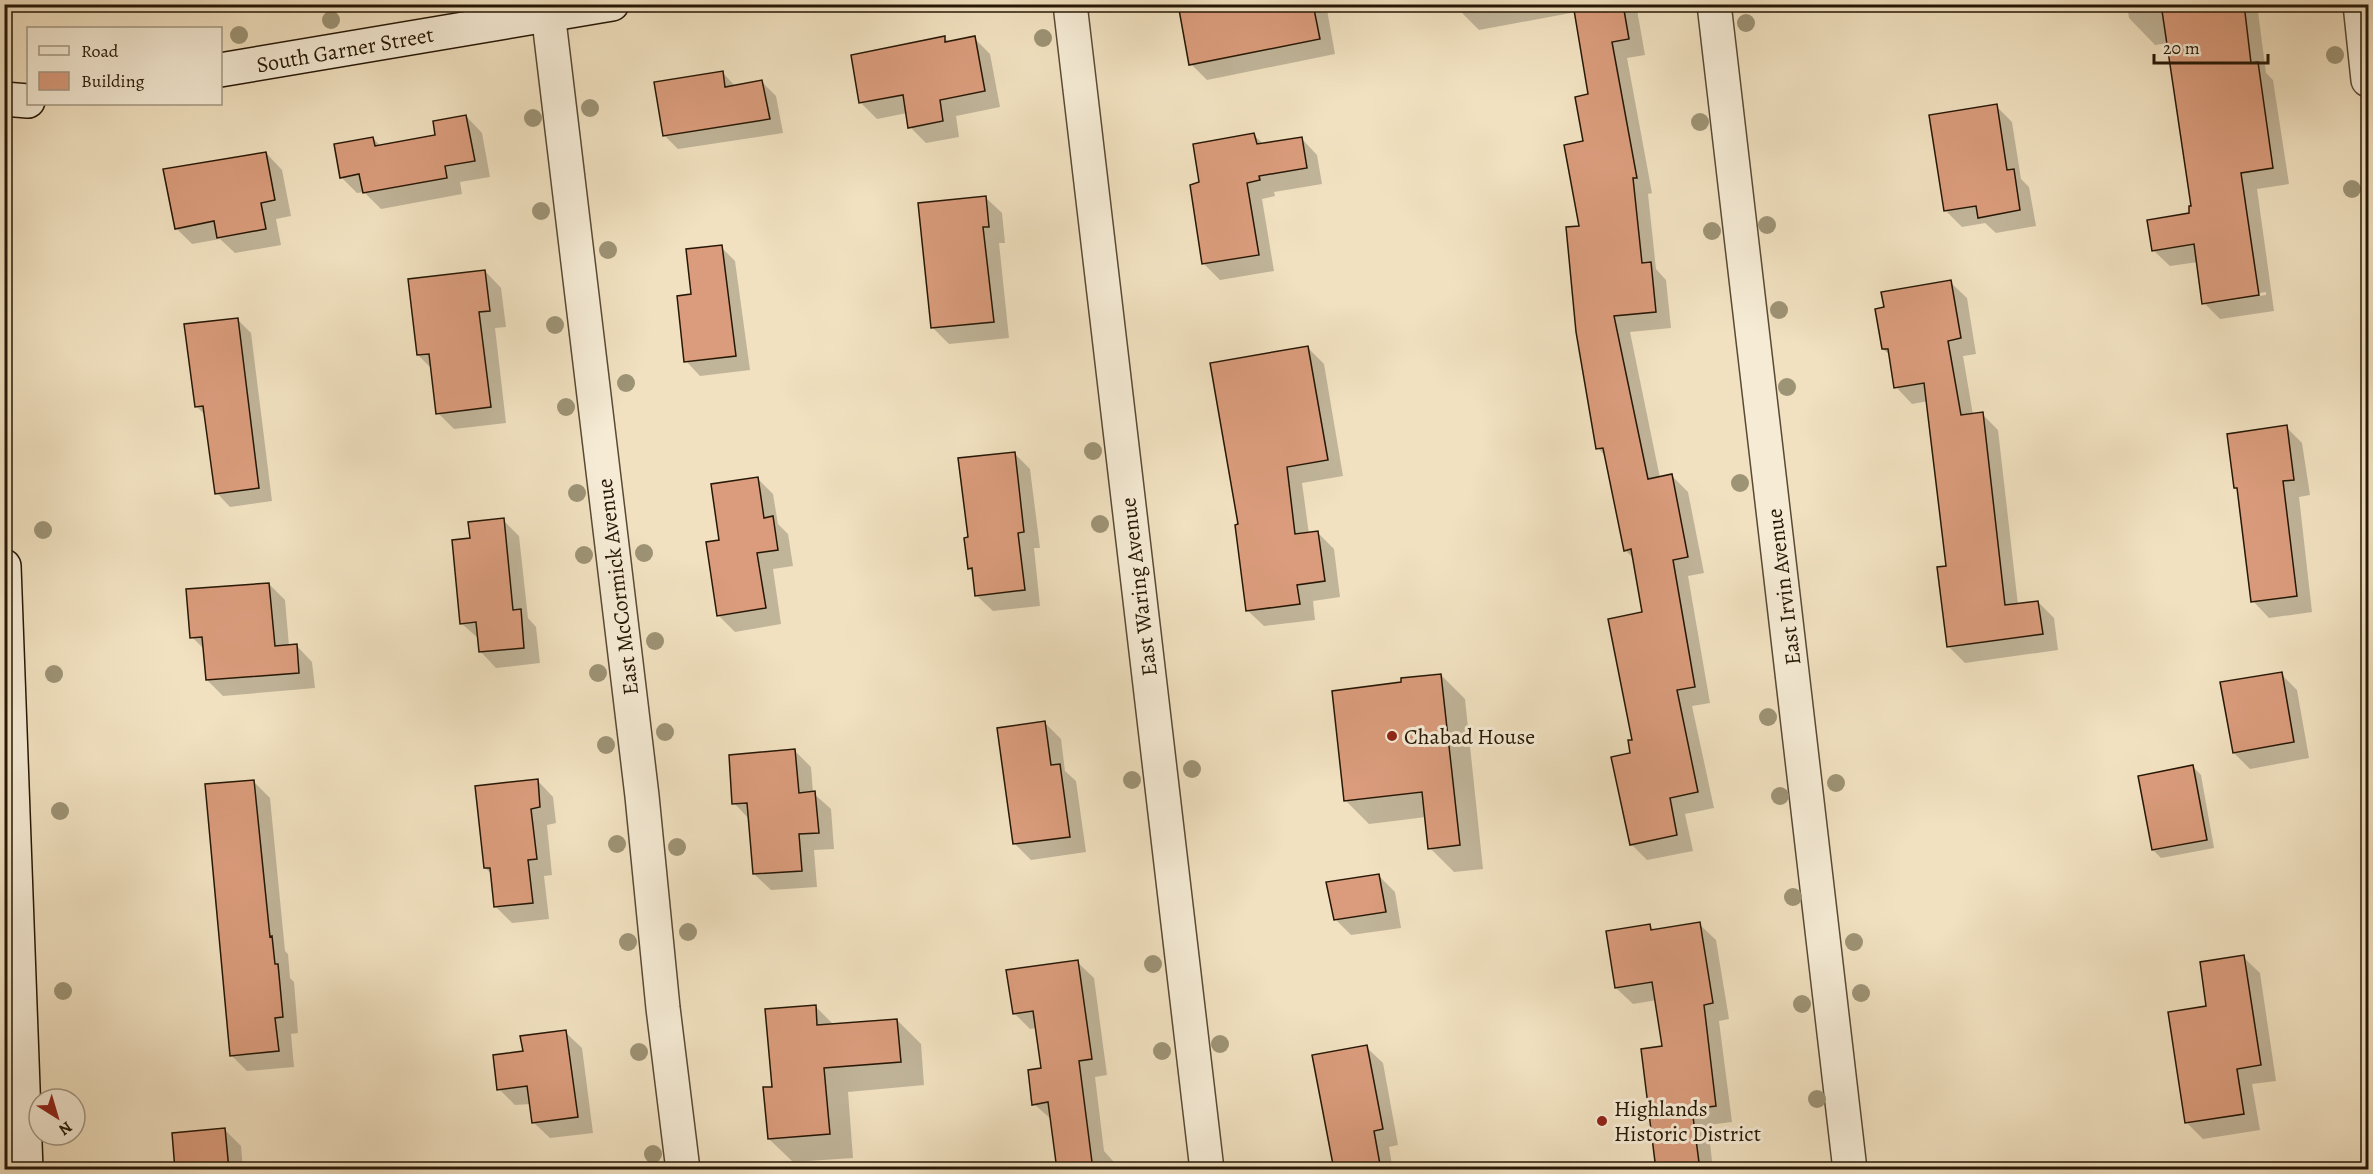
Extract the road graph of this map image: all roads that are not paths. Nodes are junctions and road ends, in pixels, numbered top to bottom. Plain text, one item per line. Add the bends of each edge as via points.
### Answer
1 (612, 4) edge
2 (1070, 4) edge
3 (1714, 4) edge
4 (2360, 4) edge
5 (548, 10) edge
6 (222, 70) edge
7 (2368, 80) edge
8 (4, 99) edge
9 (27, 101) edge
10 (4, 566) edge
11 (26, 1170) edge
12 (683, 1170) edge
13 (1207, 1170) edge
14 (1850, 1170) edge

1 - 5 street, South Garner Street
2 - 13 street, East Waring Avenue
3 - 14 street, East Irvin Avenue
4 - 7 street
5 - 6 street, South Garner Street
5 - 12 street, East McCormick Avenue
8 - 9 street
10 - 11 street

